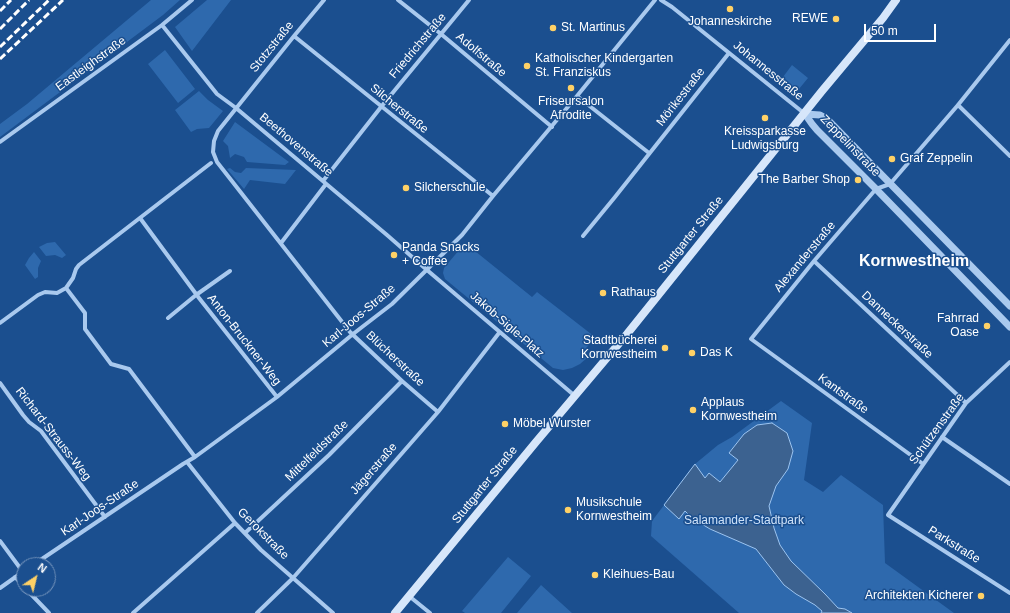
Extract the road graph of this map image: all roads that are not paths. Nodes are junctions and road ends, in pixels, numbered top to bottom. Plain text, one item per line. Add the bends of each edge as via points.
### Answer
1 (192, 0) edge
2 (324, 0) edge
3 (398, 0) edge
4 (469, 0) edge
5 (655, 0) edge
6 (661, 0) edge
7 (896, 0) edge
8 (162, 25) junction
9 (441, 34) junction
10 (294, 36) junction
11 (1010, 40) edge
12 (729, 53) junction
13 (577, 96) junction
14 (958, 105) junction
15 (381, 106) junction
16 (236, 108) junction
17 (805, 114) junction
18 (552, 127) junction
19 (0, 142) edge
20 (649, 153) junction
21 (1010, 156) edge
22 (211, 163) dead end
23 (324, 182) junction
24 (890, 184) junction
25 (876, 189) junction
26 (493, 196) junction
27 (140, 218) junction
28 (583, 236) dead end
29 (281, 243) junction
30 (814, 261) junction
31 (427, 270) junction
32 (230, 271) dead end
33 (66, 288) junction
34 (196, 295) junction
35 (1010, 306) edge
36 (168, 318) dead end
37 (0, 323) edge
38 (1010, 327) edge
39 (499, 333) junction
40 (353, 334) junction
41 (751, 339) joint
42 (1010, 362) edge
43 (402, 381) junction
44 (0, 383) edge
45 (574, 396) junction
46 (277, 397) junction
47 (966, 403) junction
48 (438, 412) junction
49 (942, 437) junction
50 (195, 457) junction
51 (187, 462) junction
52 (923, 464) junction
53 (1010, 484) edge
54 (888, 515) joint
55 (105, 517) junction
56 (235, 523) junction
57 (245, 533) junction
58 (0, 541) edge
59 (45, 557) edge
60 (16, 562) edge
61 (16, 577) edge
62 (293, 578) junction
63 (0, 588) edge
64 (1010, 593) edge
65 (409, 596) junction
66 (33, 597) edge
67 (48, 613) edge
68 (133, 613) edge
69 (257, 613) edge
70 (333, 613) edge
71 (395, 613) edge
72 (430, 613) edge

1 - 8 street, Eastleighstraße
2 - 10 street, Stotzstraße
3 - 9 street, Adolfstraße
4 - 9 street, Friedrichstraße
5 - 13 street, Karl-Joos-Straße
6 - 12 street, Johannesstraße
7 - 17 main road, Stuttgarter Straße
8 - 16 street, Beethovenstraße via 216,94
8 - 19 street, Eastleighstraße
9 - 15 street, Friedrichstraße
9 - 18 street, Adolfstraße
10 - 15 street, Silcherstraße
10 - 16 street, Stotzstraße
11 - 14 street
12 - 17 street, Johannesstraße
12 - 20 street, Mörikestraße
13 - 18 street, Karl-Joos-Straße
13 - 20 street
14 - 21 street
14 - 24 street
15 - 23 street, Friedrichstraße
15 - 26 street, Silcherstraße
16 - 23 street, Beethovenstraße
16 - 29 street, Stotzstraße via 218,131 213,152 217,162
17 - 24 street, Zeppelinstraße via 827,119
17 - 25 street, Zeppelinstraße via 816,130
17 - 45 main road, Stuttgarter Straße via 628,334
18 - 26 street, Karl-Joos-Straße
20 - 28 street, Mörikestraße
22 - 27 street
23 - 29 street, Friedrichstraße
23 - 31 street, Beethovenstraße
24 - 25 street, Zeppelinstraße
24 - 35 street, Zeppelinstraße
25 - 30 street, Alexanderstraße
25 - 38 street, Zeppelinstraße
26 - 31 street, Karl-Joos-Straße via 462,235
27 - 33 street via 79,265 74,278
27 - 34 street, Anton-Bruckner-Weg
29 - 40 street, Blücherstraße
30 - 41 street, Alexanderstraße
30 - 47 street, Danneckerstraße
31 - 39 street, Jakob-Sigle-Platz
31 - 40 street, Karl-Joos-Straße via 392,304
32 - 34 street, Anton-Bruckner-Weg
33 - 37 street via 57,293 45,292 38,295
33 - 50 street via 85,313 84,329 111,364 130,368
34 - 36 street, Anton-Bruckner-Weg
34 - 46 street, Anton-Bruckner-Weg
39 - 45 street, Jakob-Sigle-Platz
39 - 48 street, Jägerstraße
40 - 43 street, Blücherstraße
40 - 46 street, Karl-Joos-Straße
41 - 52 street, Kantstraße
42 - 47 street, Schützenstraße
43 - 48 street, Blücherstraße
43 - 57 street, Mittelfeldstraße via 329,455
44 - 55 street, Richard-Strauss-Weg via 29,422 41,431
45 - 65 main road, Stuttgarter Straße
46 - 50 street, Karl-Joos-Straße
47 - 49 street, Schützenstraße
48 - 62 street, Jägerstraße
49 - 52 street, Schützenstraße
49 - 53 street
50 - 51 street, Karl-Joos-Straße
51 - 55 street, Karl-Joos-Straße
51 - 56 street, Gerokstraße
52 - 54 street, Schützenstraße
54 - 64 street, Parkstraße
55 - 59 street, Karl-Joos-Straße
56 - 57 street, Gerokstraße
56 - 68 street
57 - 62 street, Gerokstraße
58 - 60 street
61 - 63 street
62 - 69 street, Jägerstraße
62 - 70 street, Gerokstraße
65 - 71 main road, Stuttgarter Straße
65 - 72 street
66 - 67 street

